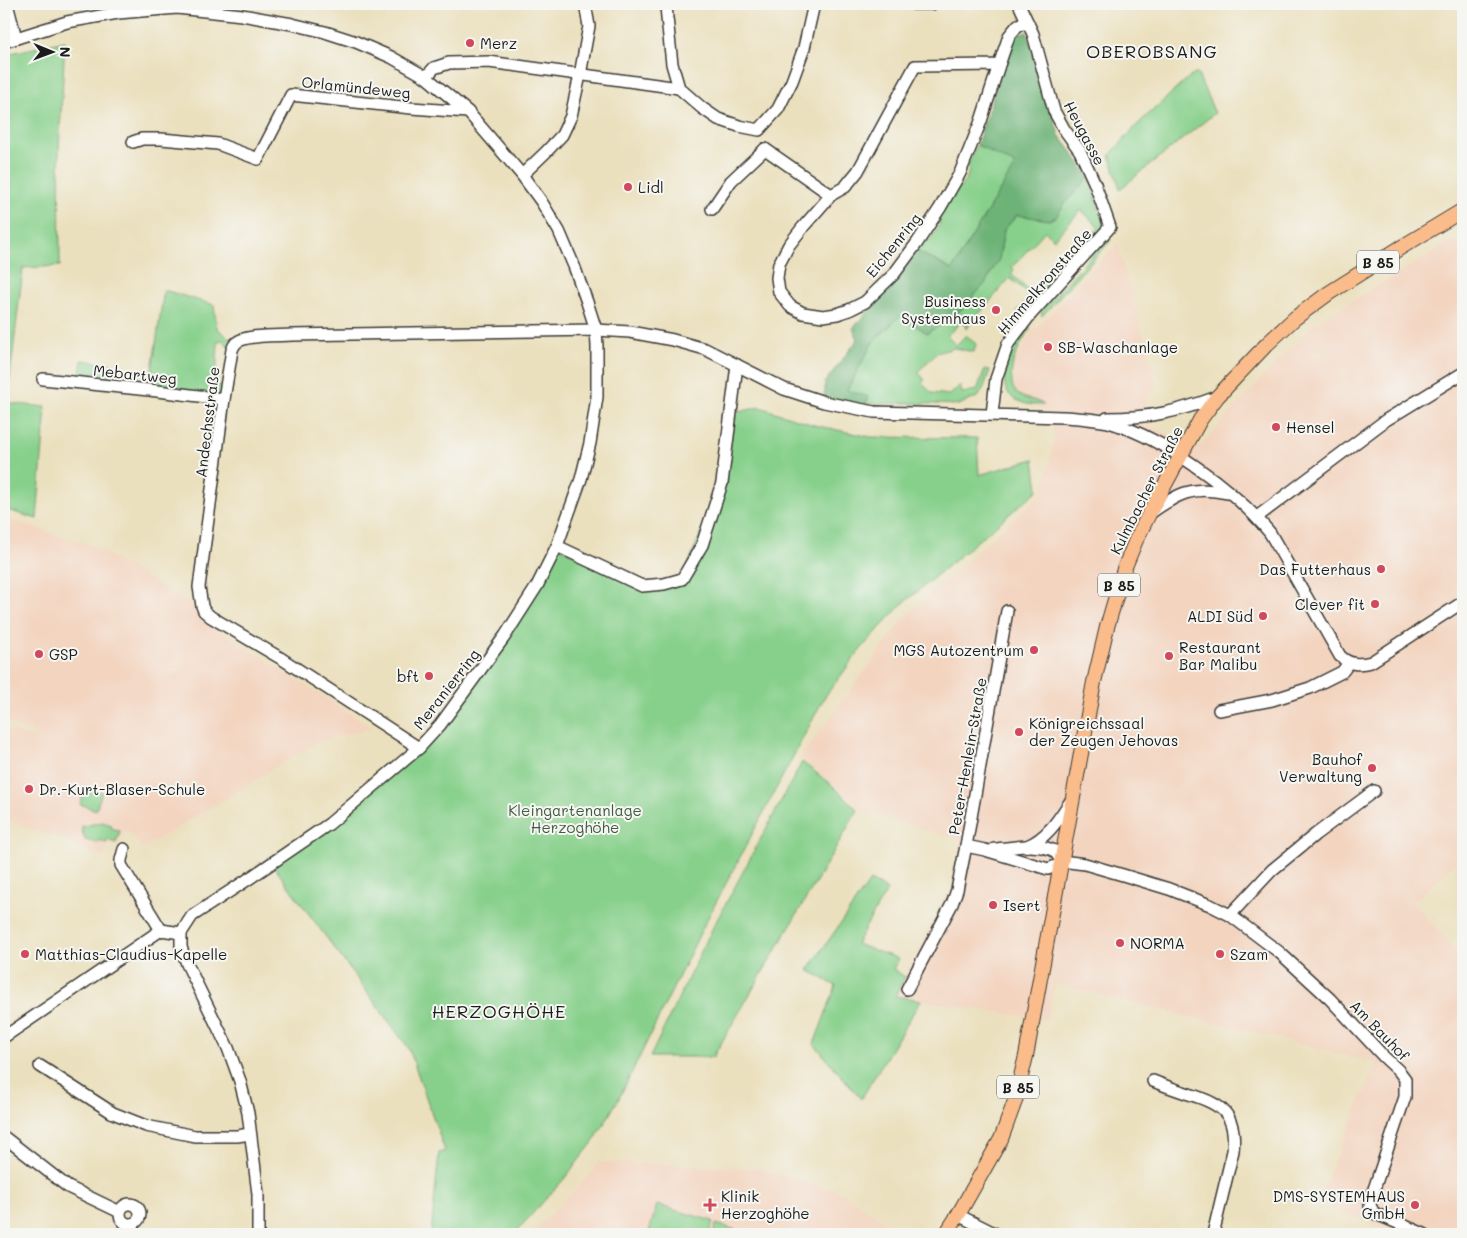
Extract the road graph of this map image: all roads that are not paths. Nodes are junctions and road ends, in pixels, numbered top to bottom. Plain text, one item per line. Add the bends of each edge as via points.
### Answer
1 (8, 4) edge
2 (585, 4) edge
3 (666, 4) edge
4 (814, 4) edge
5 (914, 4) edge
6 (932, 4) edge
7 (1019, 4) edge
8 (117, 8) edge
9 (1028, 23) junction
10 (16, 38) junction
11 (4, 42) edge
12 (998, 65) junction
13 (580, 75) junction
14 (426, 77) junction
15 (679, 88) junction
16 (468, 112) junction
17 (759, 130) junction
18 (133, 142) dead end
19 (765, 149) junction
20 (522, 175) junction
21 (831, 195) junction
22 (712, 209) dead end
23 (1463, 210) edge
24 (1110, 227) joint
25 (596, 330) junction
26 (737, 365) junction
27 (1463, 373) edge
28 (43, 379) dead end
29 (1217, 397) junction
30 (224, 399) junction
31 (992, 414) junction
32 (1088, 419) junction
33 (1180, 456) junction
34 (1231, 494) junction
35 (1148, 514) junction
36 (1257, 518) junction
37 (557, 546) junction
38 (1463, 602) edge
39 (1007, 611) dead end
40 (1349, 663) junction
41 (1219, 710) dead end
42 (419, 748) junction
43 (1374, 791) dead end
44 (1072, 799) junction
45 (966, 846) junction
46 (1022, 847) junction
47 (124, 850) dead end
48 (985, 850) junction
49 (1061, 861) junction
50 (1230, 915) junction
51 (161, 930) junction
52 (181, 933) junction
53 (907, 989) dead end
54 (4, 1038) edge
55 (40, 1066) dead end
56 (1152, 1082) dead end
57 (250, 1134) junction
58 (4, 1137) edge
59 (120, 1212) dead end
60 (958, 1214) junction
61 (258, 1234) edge
62 (946, 1234) edge
63 (996, 1234) edge
64 (1213, 1234) edge
65 (1424, 1234) edge

1 - 10 street
2 - 13 street via 589,26
3 - 15 street via 672,64
4 - 17 street via 792,81 778,109
5 - 6 street
7 - 9 street
8 - 10 street, Meranierring
8 - 14 street, Meranierring via 177,8 292,24 356,42
9 - 12 street, Eichenring via 1018,25 1009,36
9 - 24 street, Heugasse via 1054,111 1080,151
10 - 11 street, Meranierring
12 - 21 street, Eichenring via 915,66 858,171 845,187
12 - 21 street, Eichenring via 981,121 960,173 917,244 894,274 865,302 849,310 823,316 803,313 790,306 779,292 779,264 789,245
13 - 14 street via 479,62 450,63 434,68
13 - 15 street
13 - 20 street via 562,135
14 - 16 street, Meranierring
15 - 17 street via 718,119
16 - 18 street, Orlamündeweg via 292,95 258,159 218,144 161,139
16 - 20 street, Meranierring
17 - 19 street
19 - 21 street
19 - 22 street via 731,182
20 - 25 street, Meranierring via 559,231
23 - 29 main road, B 85 via 1329,293 1295,318
24 - 31 street, Himmelkronstraße via 1008,344 996,379
25 - 26 street via 673,340 705,349
25 - 30 street, Andechsstraße via 248,338 234,346
25 - 37 street, Meranierring via 597,397 590,443 582,479
26 - 31 street via 784,390 874,412
26 - 37 street via 722,483 702,545 682,579 642,586
27 - 36 street via 1386,420
28 - 30 street, Mebartweg
29 - 32 street via 1160,414
29 - 33 main road, Kulmbacher Straße / B 85
30 - 42 street, Andechsstraße via 200,576 204,611
31 - 32 street
32 - 33 street via 1135,431
33 - 34 street
33 - 35 main road, Kulmbacher Straße / B 85
34 - 35 street via 1193,490
34 - 36 street
35 - 44 main road, Kulmbacher Straße / B 85 via 1124,569 1107,627
36 - 40 street via 1270,533 1340,656
37 - 42 street, Meranierring via 537,586 505,636 440,725
38 - 40 street via 1371,662
39 - 45 street, Peter-Henlein-Straße
40 - 41 street via 1342,672 1310,688 1272,700
42 - 52 street, Meranierring via 329,824 192,916
43 - 50 street via 1272,870
44 - 46 street, Peter-Henlein-Straße via 1043,836
44 - 49 main road, Kulmbacher Straße / B 85
45 - 48 street, Peter-Henlein-Straße
45 - 53 street, Peter-Henlein-Straße via 952,904
46 - 48 street, Peter-Henlein-Straße
46 - 49 street, Peter-Henlein-Straße via 1052,850
47 - 51 street via 121,865
48 - 49 street, Peter-Henlein-Straße via 1048,869
49 - 50 street, Am Bauhof via 1123,874 1177,892
49 - 60 main road, Kulmbacher Straße / B 85 via 1015,1101 1001,1139
50 - 65 street, Am Bauhof via 1279,952 1405,1079 1405,1097 1370,1206 1374,1213
51 - 52 street
51 - 54 street
52 - 57 street via 181,947 187,964 228,1048 240,1081
55 - 57 street via 114,1113 146,1126 195,1136
56 - 64 street via 1217,1105 1232,1125 1234,1151
57 - 61 street via 258,1194
58 - 59 street via 68,1186
60 - 62 main road, Kulmbacher Straße / B 85
60 - 63 street

